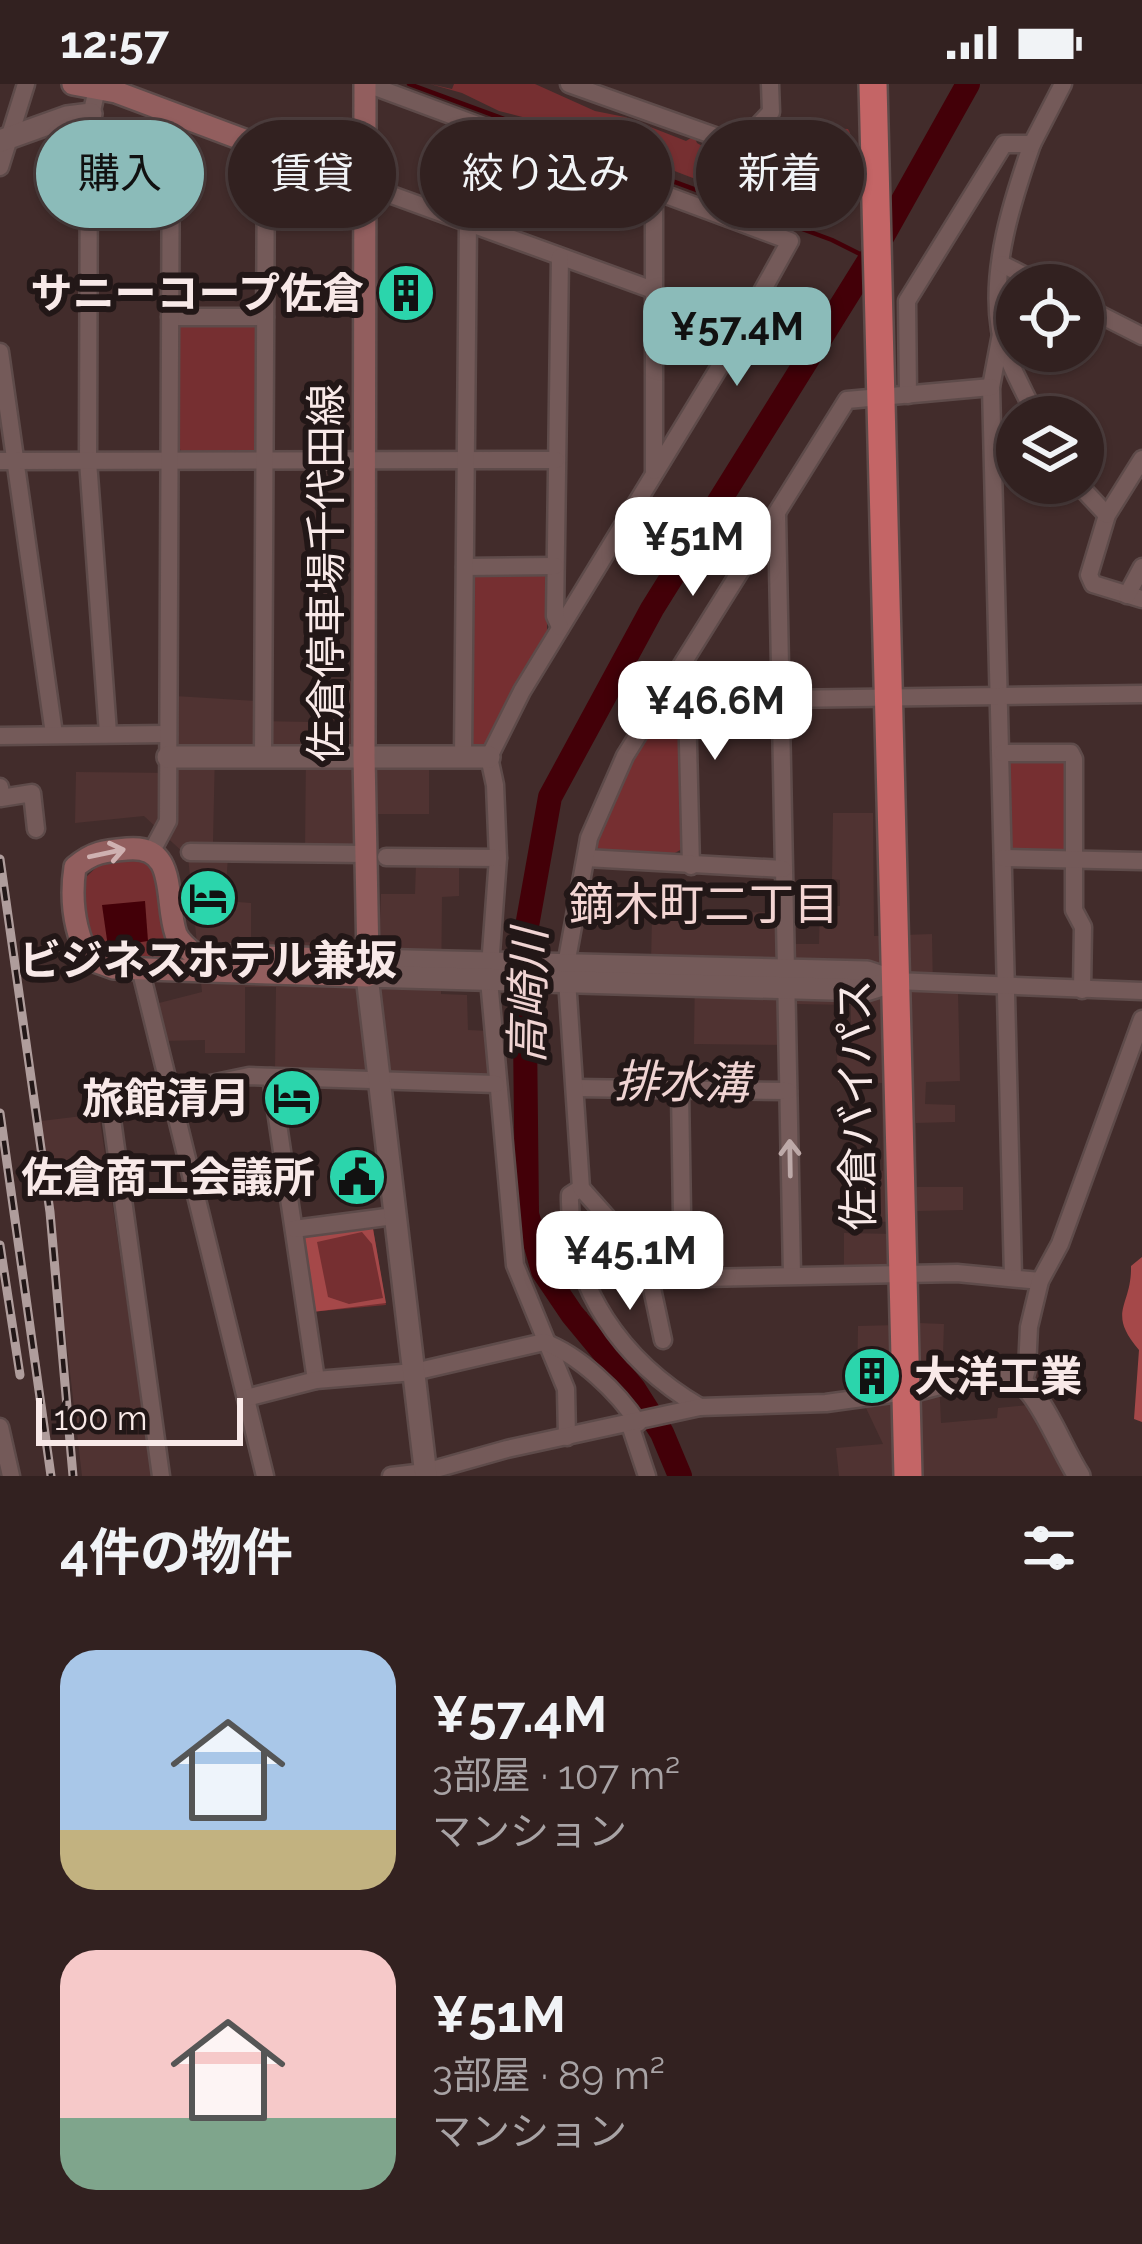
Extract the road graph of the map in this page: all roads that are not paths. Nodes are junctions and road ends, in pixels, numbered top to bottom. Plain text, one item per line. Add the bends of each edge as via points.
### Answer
1 (26, 84) edge
2 (73, 84) edge
3 (366, 84) edge
4 (569, 84) edge
5 (770, 84) edge
6 (873, 84) edge
7 (1063, 84) edge
8 (113, 88) edge
9 (171, 113) junction
10 (91, 114) junction
11 (366, 120) edge
12 (464, 120) edge
13 (228, 134) edge
14 (4, 140) edge
15 (1032, 144) junction
16 (0, 167) edge
17 (672, 197) edge
18 (266, 228) edge
19 (367, 228) edge
20 (468, 228) edge
21 (482, 228) edge
22 (654, 228) edge
23 (560, 257) junction
24 (1002, 264) edge
25 (653, 290) junction
26 (170, 317) junction
27 (266, 317) junction
28 (1104, 317) edge
29 (1142, 336) edge
30 (0, 352) edge
31 (996, 358) edge
32 (991, 387) junction
33 (894, 395) junction
34 (169, 458) junction
35 (264, 458) junction
36 (365, 459) junction
37 (1142, 459) edge
38 (466, 460) junction
39 (556, 460) junction
40 (8, 461) edge
41 (88, 461) junction
42 (654, 472) junction
43 (1097, 504) edge
44 (777, 512) junction
45 (1107, 515) junction
46 (555, 566) junction
47 (465, 567) junction
48 (1142, 567) edge
49 (1134, 597) edge
50 (560, 627) junction
51 (686, 661) junction
52 (1142, 694) edge
53 (889, 698) junction
54 (1001, 698) junction
55 (783, 699) junction
56 (54, 734) junction
57 (108, 734) junction
58 (0, 736) edge
59 (168, 746) junction
60 (1002, 753) junction
61 (364, 756) junction
62 (263, 757) junction
63 (463, 757) junction
64 (489, 757) junction
65 (0, 787) edge
66 (36, 829) dead end
67 (152, 851) junction
68 (190, 852) dead end
69 (376, 855) junction
70 (497, 858) junction
71 (586, 858) junction
72 (1003, 858) junction
73 (1074, 858) junction
74 (1142, 861) edge
75 (691, 866) junction
76 (783, 869) junction
77 (140, 968) junction
78 (367, 968) junction
79 (489, 972) junction
80 (566, 974) junction
81 (787, 980) junction
82 (896, 981) junction
83 (1007, 986) junction
84 (1082, 990) junction
85 (1142, 991) edge
86 (1142, 1019) edge
87 (271, 1077) junction
88 (376, 1078) junction
89 (496, 1084) junction
90 (575, 1088) junction
91 (170, 1091) junction
92 (680, 1091) junction
93 (788, 1091) junction
94 (581, 1188) junction
95 (394, 1216) junction
96 (294, 1229) junction
97 (792, 1275) junction
98 (683, 1276) junction
99 (902, 1276) junction
100 (1013, 1277) junction
101 (650, 1279) junction
102 (1040, 1281) junction
103 (663, 1340) dead end
104 (544, 1342) junction
105 (414, 1372) junction
106 (316, 1380) junction
107 (1023, 1383) junction
108 (905, 1391) junction
109 (246, 1398) junction
110 (700, 1408) junction
111 (634, 1424) junction
112 (0, 1427) edge
113 (566, 1436) junction
114 (426, 1474) edge
115 (11, 1476) edge
116 (161, 1476) edge
117 (265, 1476) edge
118 (391, 1476) edge
119 (646, 1476) edge
120 (908, 1476) edge
121 (1079, 1476) edge

1 - 14 street
2 - 8 main road
3 - 11 main road, 佐倉停車場千代田線
3 - 12 street
4 - 5 street via 740,145 771,112
6 - 33 highway, 佐倉バイパス via 877,314
7 - 15 street
8 - 9 main road
8 - 10 street
9 - 13 main road
9 - 26 street
10 - 14 street
10 - 41 street
14 - 16 street
15 - 24 street
15 - 33 street via 1004,144 908,302
17 - 42 street via 790,241
18 - 27 street
19 - 36 main road, 佐倉停車場千代田線
20 - 38 street
21 - 23 street
22 - 25 street
23 - 25 street
23 - 39 street
25 - 42 street
26 - 27 street
26 - 34 street
27 - 35 street
28 - 29 street
30 - 40 street
31 - 32 street
32 - 33 street
32 - 54 street
33 - 44 street via 847,400
33 - 53 highway, 佐倉バイパス
34 - 35 street
34 - 41 street
34 - 59 street
35 - 36 street
35 - 62 street
36 - 38 street
36 - 61 main road, 佐倉停車場千代田線
37 - 45 street
38 - 39 street
38 - 47 street
39 - 46 street
40 - 41 street
40 - 56 street
41 - 57 street
42 - 50 street
43 - 45 street
44 - 51 street
44 - 55 street
45 - 49 street via 1089,575 1093,584
46 - 47 street
46 - 50 street
47 - 63 street
48 - 49 street
50 - 64 street
51 - 71 street via 625,756
51 - 75 street
52 - 54 street
53 - 54 street
53 - 55 street
53 - 82 highway, 佐倉バイパス
54 - 60 street
55 - 76 street
56 - 57 street
56 - 58 street
57 - 59 street
59 - 62 street
59 - 67 street via 168,821
60 - 72 street
60 - 73 street via 1071,753
61 - 62 street
61 - 63 street
61 - 69 main road, 佐倉停車場千代田線
63 - 64 street
64 - 70 street
65 - 66 street via 1,798 32,793
77 -> 67 main road via 89,959 72,890 75,867 93,852
67 - 78 main road via 164,865 176,934 196,955
68 - 69 street
69 - 70 street
69 - 78 main road, 佐倉停車場千代田線
70 - 79 street
71 - 75 street
71 - 80 street
72 - 73 street
72 - 83 street
73 - 74 street
73 - 84 street
75 - 76 street
76 - 81 street
77 - 78 main road
77 - 91 street
78 - 79 street
78 - 88 street
79 - 80 street
79 - 89 street
80 - 81 street
80 - 90 street
81 - 82 street via 867,972
81 - 93 street
82 - 83 street
82 - 99 highway, 佐倉バイパス
83 - 84 street
83 - 100 street
84 - 85 street
86 - 102 street
87 - 88 street
87 - 91 street
87 - 96 street
88 - 89 street
88 - 95 street
89 - 104 street via 515,1265
90 - 92 street
90 - 94 street
91 - 109 street
91 - 116 street via 110,1106
92 - 93 street
92 - 98 street
97 -> 93 street
94 - 101 street via 638,1252
94 - 110 street via 571,1195 573,1250 605,1323
95 - 96 street
95 - 105 street
96 - 106 street
97 - 98 street
97 - 99 street
98 - 101 street
99 - 100 street
99 - 108 highway, 佐倉バイパス
100 - 102 street
101 - 103 street
102 - 107 street
104 - 105 street
104 - 111 street via 563,1349 629,1409
104 - 113 street via 566,1389
105 - 106 street
105 - 114 street
106 - 109 street
107 - 108 street via 977,1377
107 - 121 street
108 - 110 street
108 - 120 highway, 佐倉バイパス
109 - 117 street
110 - 111 street
111 - 113 street
111 - 119 street
112 - 115 street
113 - 114 street
114 - 118 street

